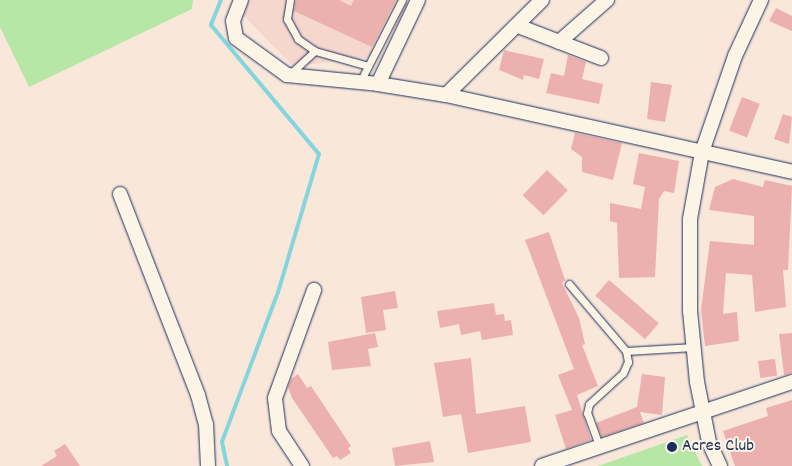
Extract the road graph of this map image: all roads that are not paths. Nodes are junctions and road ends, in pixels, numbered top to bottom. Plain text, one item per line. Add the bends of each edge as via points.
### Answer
1 (241, 0) edge
2 (290, 0) edge
3 (402, 0) edge
4 (418, 0) edge
5 (542, 0) edge
6 (607, 0) edge
7 (761, 0) edge
8 (518, 26) junction
9 (559, 42) junction
10 (315, 51) junction
11 (602, 58) dead end
12 (368, 66) junction
13 (289, 75) junction
14 (360, 82) junction
15 (378, 84) junction
16 (446, 95) junction
17 (702, 152) junction
18 (792, 172) edge
19 (120, 194) dead end
20 (569, 284) dead end
21 (314, 290) dead end
22 (694, 347) junction
23 (626, 351) junction
24 (792, 382) edge
25 (703, 413) junction
26 (600, 448) junction
27 (208, 466) edge
28 (302, 466) edge
29 (542, 466) edge
30 (720, 466) edge

1 - 13 street via 233,21 236,38 278,72
2 - 10 lane via 289,28
3 - 12 lane
4 - 15 street
5 - 8 street
6 - 9 street
7 - 17 street via 735,56
8 - 9 street
8 - 16 street
9 - 11 street
10 - 12 lane
10 - 13 lane
12 - 14 lane
13 - 14 street
14 - 15 street
15 - 16 street
16 - 17 street
17 - 18 street
17 - 22 street via 690,219 690,311
19 - 27 street via 198,395 206,424
20 - 23 lane
21 - 28 street via 275,398 278,430
22 - 23 lane
22 - 25 street
23 - 26 lane via 628,362 623,373 589,404 586,413
24 - 25 street
25 - 26 street
25 - 30 street via 709,442
26 - 29 street

